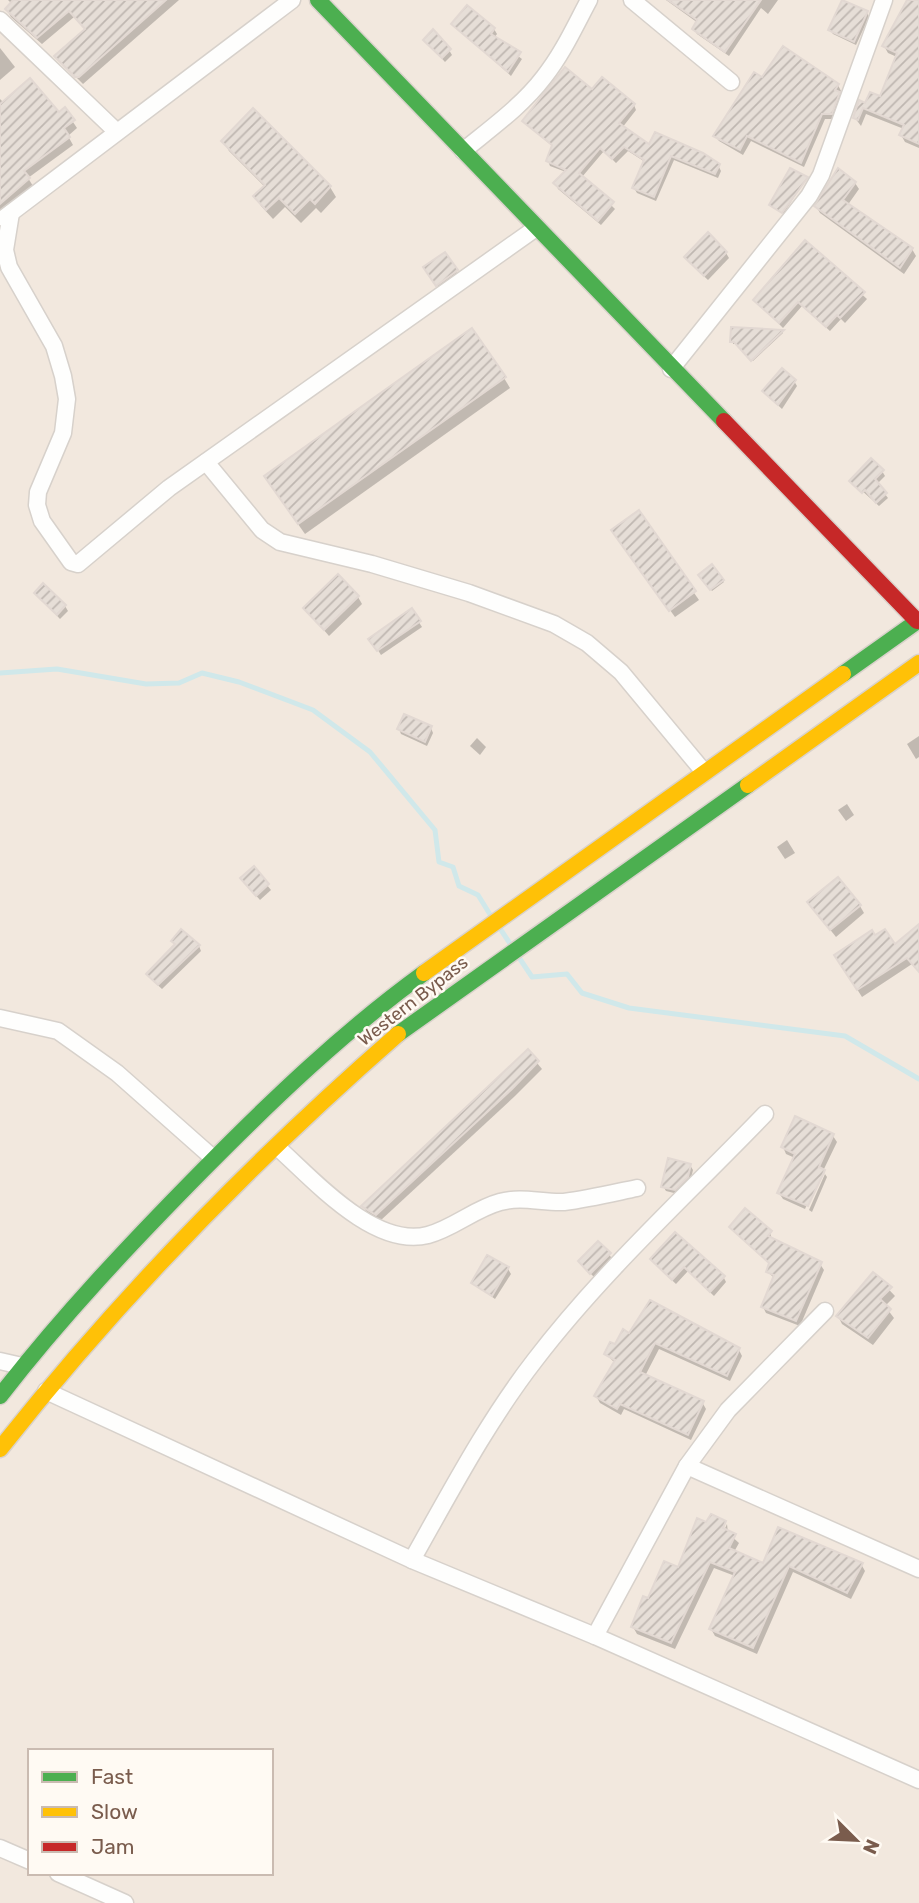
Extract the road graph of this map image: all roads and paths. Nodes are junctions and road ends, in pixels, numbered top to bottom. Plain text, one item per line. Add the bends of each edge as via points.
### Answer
1 (292, 0) edge
2 (318, 0) edge
3 (589, 0) edge
4 (632, 0) edge
5 (884, 0) edge
6 (0, 20) edge
7 (731, 82) dead end
8 (117, 132) junction
9 (463, 151) junction
10 (5, 217) edge
11 (536, 228) junction
12 (671, 369) junction
13 (206, 461) junction
14 (918, 621) edge
15 (919, 663) edge
16 (704, 772) junction
17 (0, 1017) edge
18 (765, 1114) dead end
19 (277, 1147) junction
20 (213, 1158) junction
21 (637, 1188) dead end
22 (825, 1311) dead end
23 (0, 1361) edge
24 (22, 1366) junction
25 (46, 1391) junction
26 (0, 1396) edge
27 (0, 1449) edge
28 (687, 1466) junction
29 (412, 1560) junction
30 (919, 1569) edge
31 (595, 1636) junction
32 (919, 1780) edge
33 (0, 1848) edge
34 (28, 1860) edge
35 (62, 1875) edge
36 (125, 1903) edge

1 - 8 street
2 - 9 main road
3 - 9 street via 544,78
4 - 7 street
5 - 12 street via 821,175 809,196
6 - 8 street
8 - 10 street
9 - 11 main road
10 - 13 street via 9,267 54,346 63,376 67,400 63,433 37,505 42,522 68,558 78,564
11 - 12 main road
11 - 13 street
12 - 14 main road
13 - 16 street via 262,530 280,542 469,593 554,624 587,643 621,672
14 - 16 main road, Western Bypass
15 - 19 main road, Western Bypass via 397,1035
16 - 20 main road, Western Bypass via 377,1007 302,1071
17 - 20 street via 58,1031 117,1073
18 - 29 street via 579,1307 535,1360 481,1437
19 - 21 street via 356,1216 381,1230 406,1236 434,1233 502,1201 562,1202
19 - 25 main road, Western Bypass via 176,1244
20 - 24 main road, Western Bypass
22 - 28 street via 728,1410
23 - 24 street
24 - 26 main road, Western Bypass
25 - 27 main road, Western Bypass
25 - 29 street
28 - 30 street
28 - 31 street
29 - 31 street
31 - 32 street
33 - 34 street
35 - 36 street

